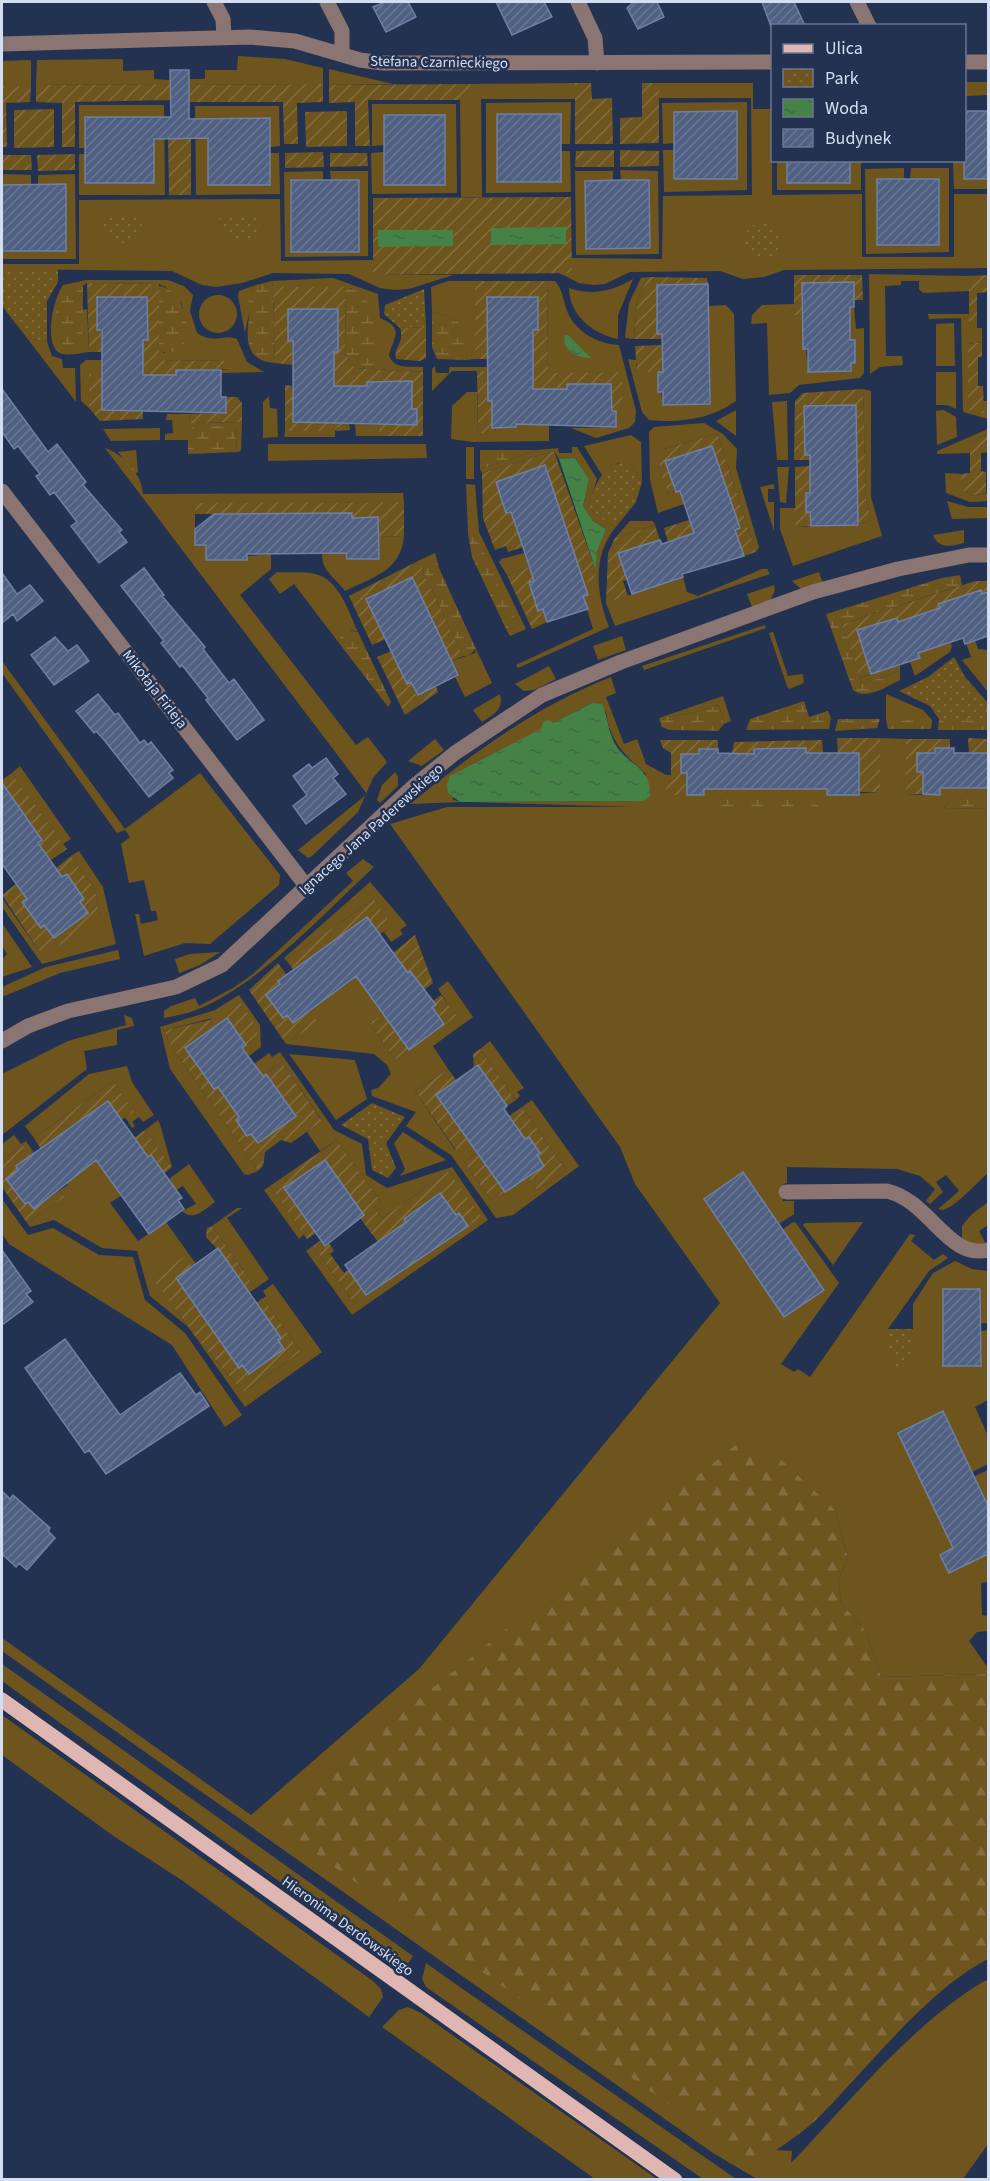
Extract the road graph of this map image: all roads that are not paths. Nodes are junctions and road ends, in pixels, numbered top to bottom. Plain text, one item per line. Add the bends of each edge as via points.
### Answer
1 (214, 2) edge
2 (327, 2) edge
3 (578, 2) edge
4 (857, 2) edge
5 (868, 24) edge
6 (225, 37) junction
7 (2, 44) edge
8 (342, 53) junction
9 (771, 62) edge
10 (966, 62) edge
11 (988, 62) edge
12 (597, 63) junction
13 (2, 491) edge
14 (988, 555) edge
15 (307, 887) junction
16 (2, 1041) edge
17 (786, 1192) dead end
18 (988, 1250) edge
19 (2, 1700) edge
20 (675, 2180) edge

1 - 6 street via 223,19
2 - 8 street via 342,31
3 - 12 street via 595,38
4 - 5 street
6 - 7 street, Stefana Czarnieckiego
6 - 8 street, Stefana Czarnieckiego via 295,41
8 - 12 street, Stefana Czarnieckiego via 360,60 393,64
9 - 12 street, Stefana Czarnieckiego
10 - 11 street
13 - 15 street, Mikołaja Firleja
14 - 15 street, Ignacego Jana Paderewskiego via 898,569 813,592 542,695 489,728 415,785
15 - 16 street, Ignacego Jana Paderewskiego via 236,953 206,975 176,987 68,1011
17 - 18 street via 902,1194 960,1246 971,1251
19 - 20 main road, Hieronima Derdowskiego

